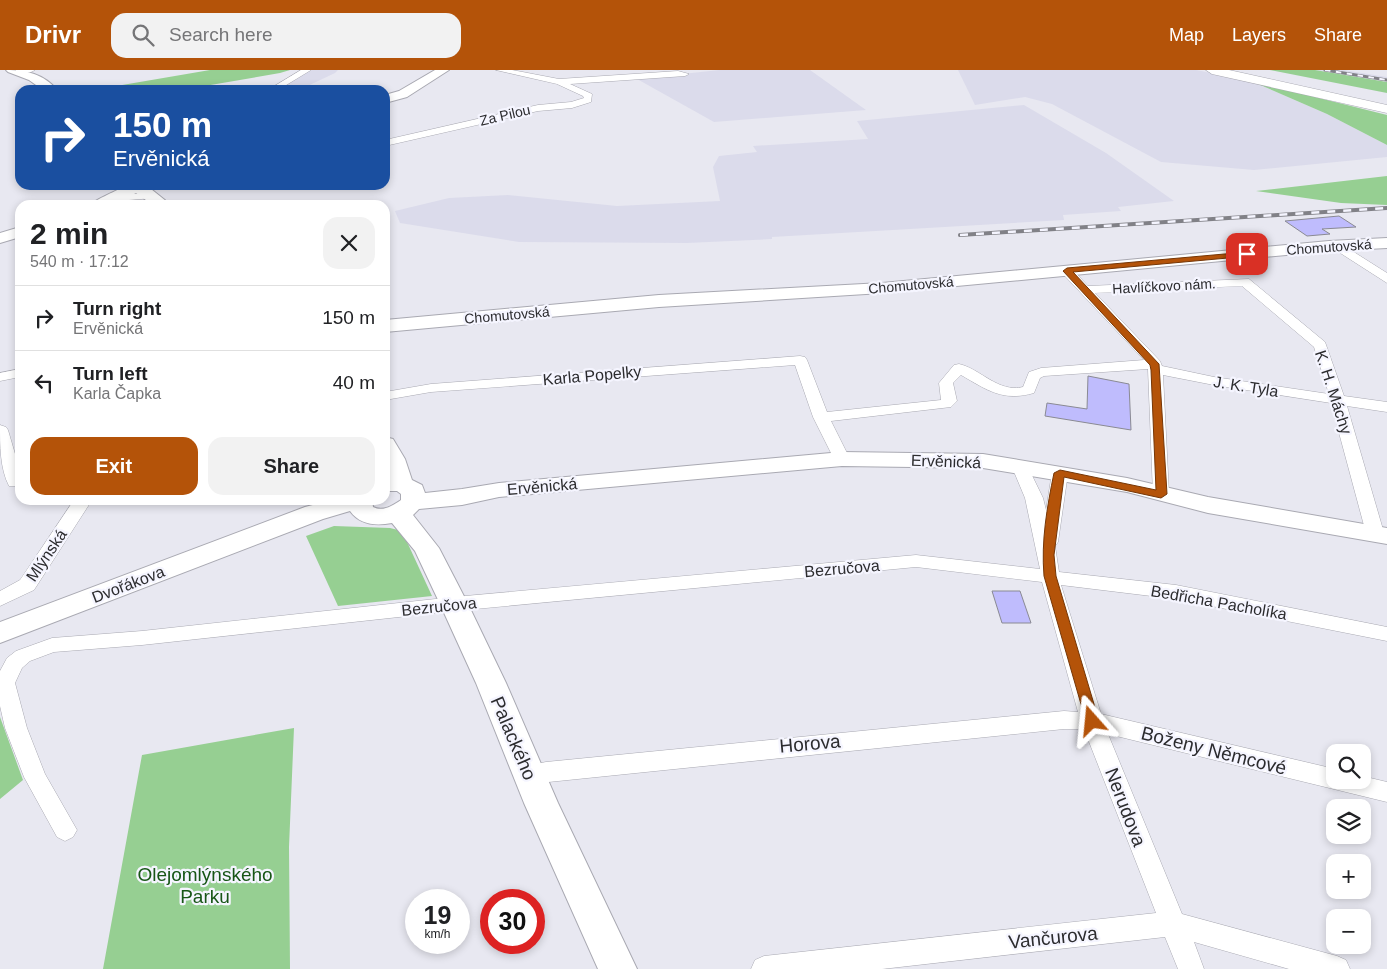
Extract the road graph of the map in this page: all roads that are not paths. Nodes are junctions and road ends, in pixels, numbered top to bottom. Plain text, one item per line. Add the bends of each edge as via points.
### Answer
1 (307, 70) edge
2 (443, 70) edge
3 (500, 70) edge
4 (1212, 70) edge
5 (1236, 70) edge
6 (1254, 70) edge
7 (21, 71) edge
8 (685, 74) dead end
9 (559, 82) junction
10 (44, 85) edge
11 (281, 85) edge
12 (1387, 96) edge
13 (390, 98) edge
14 (1387, 100) edge
15 (1387, 109) edge
16 (390, 141) edge
17 (128, 190) edge
18 (142, 190) edge
19 (150, 196) junction
20 (116, 198) junction
21 (111, 200) edge
22 (156, 200) edge
23 (15, 234) edge
24 (1387, 234) edge
25 (0, 238) edge
26 (1387, 243) edge
27 (1346, 250) junction
28 (1067, 271) junction
29 (1387, 279) edge
30 (1245, 282) joint
31 (1084, 290) junction
32 (390, 319) edge
33 (434, 322) junction
34 (390, 326) edge
35 (1155, 367) junction
36 (15, 374) edge
37 (0, 377) edge
38 (390, 395) edge
39 (1338, 400) junction
40 (1387, 407) edge
41 (821, 417) junction
42 (0, 430) edge
43 (390, 452) edge
44 (842, 459) junction
45 (1020, 467) junction
46 (1060, 473) junction
47 (12, 483) edge
48 (1161, 494) junction
49 (402, 495) edge
50 (80, 505) edge
51 (357, 505) edge
52 (361, 505) edge
53 (1381, 535) edge
54 (1049, 566) junction
55 (0, 599) edge
56 (454, 604) junction
57 (0, 633) edge
58 (1387, 634) edge
59 (1092, 721) junction
60 (529, 774) junction
61 (1326, 777) edge
62 (1371, 788) edge
63 (1387, 792) edge
64 (65, 830) dead end
65 (1172, 924) junction
66 (618, 969) edge
67 (764, 969) edge
68 (1191, 969) edge
69 (1337, 969) edge

1 - 11 street
2 - 13 street via 403,94
3 - 9 street
4 - 15 highway
5 - 14 highway
6 - 12 highway
7 - 10 street
8 - 9 street
9 - 16 street, Za Pilou via 586,94 588,100
17 - 20 street
18 - 19 street
19 - 20 street
19 - 22 street
20 - 21 street
23 - 25 street
24 - 27 street
26 - 27 street, Chomutovská
27 - 28 street, Chomutovská
27 - 29 street
28 - 31 street
28 - 33 street, Chomutovská via 824,292 659,301
30 - 31 street, Havlíčkovo nám.
30 - 39 street, K. H. Máchy via 1320,345
31 - 35 street
32 - 33 street, Chomutovská
33 - 34 street, Chomutovská
35 - 39 street, J. K. Tyla via 1214,381
35 - 41 street, J. K. Tyla via 1041,372 1034,375 1029,390 1022,393 993,388 959,368 946,383 949,401 946,404
35 - 48 street
36 - 37 street
38 - 41 street, Karla Popelky via 431,388 800,360
39 - 40 street, J. K. Tyla
39 - 53 street, K. H. Máchy
41 - 44 street
42 - 47 street
43 - 49 street, Palackého
44 - 45 street, Ervěnická via 982,461
44 - 49 street, Ervěnická via 499,490 462,497
45 - 46 street, Ervěnická
45 - 54 street, Nerudova via 1034,498
46 - 48 street, Ervěnická
46 - 54 street, Nerudova
48 - 53 street, Ervěnická
49 - 52 street, Ervěnická via 382,517 366,514
49 - 56 street, Palackého
50 - 55 street, Mlýnská via 27,585
51 - 57 street, Dvořákova via 255,536
54 - 56 street, Bezručova via 916,561
54 - 58 street, Bedřicha Pacholíka
54 - 59 street, Nerudova
56 - 60 street, Palackého
56 - 64 street, Bezručova via 52,645 23,656 14,663 5,683 16,728 34,777
59 - 60 street, Horova via 1064,720 783,746
59 - 61 street, Boženy Němcové
59 - 65 street, Nerudova
60 - 66 street, Palackého
62 - 63 street
65 - 67 street, Vančurova
65 - 68 street, Nerudova
65 - 69 street, Vančurova

